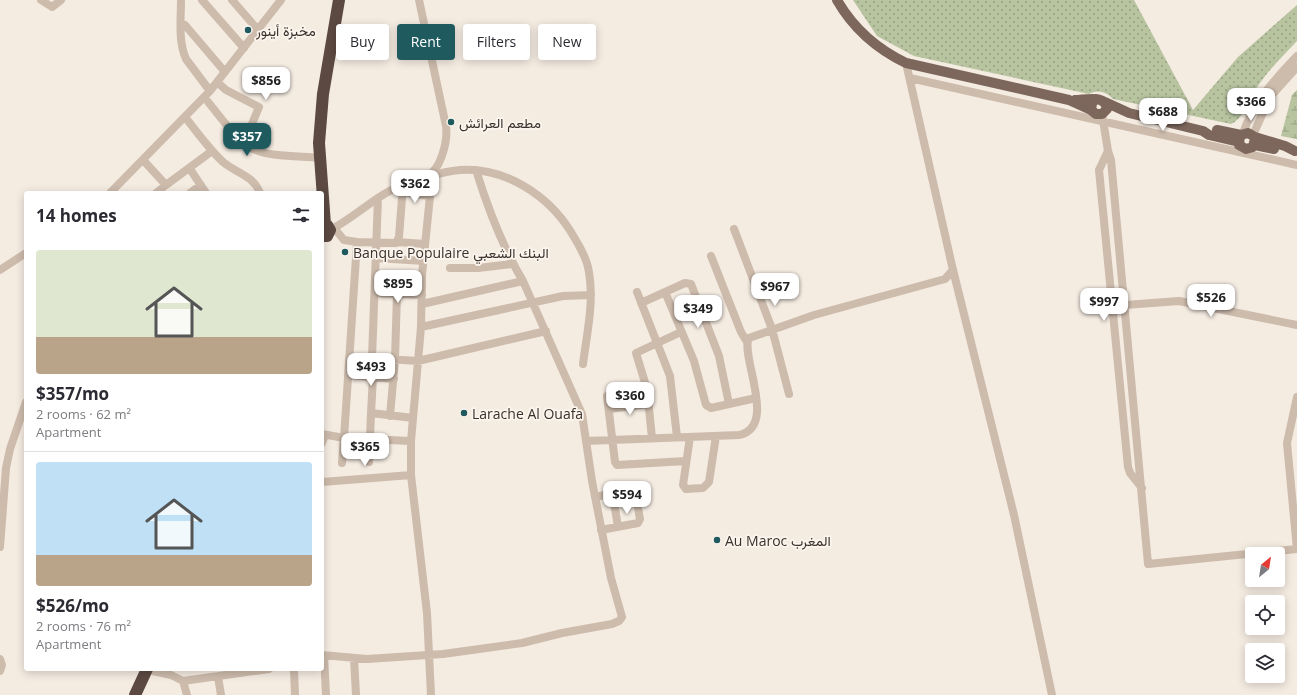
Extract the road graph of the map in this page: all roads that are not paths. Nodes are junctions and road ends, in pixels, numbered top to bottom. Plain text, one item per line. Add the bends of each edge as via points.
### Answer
1 (41, 0) edge
2 (61, 0) edge
3 (181, 0) edge
4 (202, 0) edge
5 (232, 0) edge
6 (281, 0) edge
7 (339, 0) edge
8 (419, 0) edge
9 (837, 0) edge
10 (181, 26) junction
11 (258, 30) junction
12 (244, 48) junction
13 (1297, 56) edge
14 (906, 63) junction
15 (1297, 67) edge
16 (225, 72) junction
17 (910, 78) junction
18 (217, 82) junction
19 (210, 91) junction
20 (204, 97) junction
21 (1069, 100) junction
22 (1100, 100) junction
23 (1091, 110) junction
24 (1129, 113) junction
25 (1104, 116) junction
26 (185, 117) junction
27 (1247, 141) junction
28 (244, 143) junction
29 (212, 151) junction
30 (1108, 151) junction
31 (1296, 151) edge
32 (320, 158) junction
33 (143, 160) junction
34 (1297, 165) edge
35 (190, 169) junction
36 (476, 170) junction
37 (427, 177) junction
38 (201, 185) junction
39 (403, 188) junction
40 (165, 189) edge
41 (112, 191) edge
42 (193, 191) edge
43 (205, 191) edge
44 (259, 191) edge
45 (322, 191) edge
46 (430, 196) junction
47 (378, 198) junction
48 (324, 216) edge
49 (734, 228) dead end
50 (326, 232) edge
51 (357, 242) junction
52 (397, 242) junction
53 (376, 243) junction
54 (425, 244) junction
55 (24, 254) edge
56 (711, 256) dead end
57 (376, 258) junction
58 (424, 261) junction
59 (513, 264) junction
60 (450, 268) dead end
61 (0, 270) edge
62 (953, 270) junction
63 (522, 280) junction
64 (637, 292) dead end
65 (665, 292) junction
66 (375, 293) junction
67 (397, 294) junction
68 (422, 295) junction
69 (591, 295) junction
70 (642, 303) junction
71 (422, 304) junction
72 (533, 304) junction
73 (1125, 306) junction
74 (1297, 326) edge
75 (421, 328) junction
76 (772, 329) junction
77 (546, 331) junction
78 (681, 332) junction
79 (657, 342) junction
80 (747, 342) junction
81 (350, 357) junction
82 (372, 358) junction
83 (396, 359) junction
84 (418, 361) junction
85 (583, 364) dead end
86 (349, 375) junction
87 (373, 377) junction
88 (394, 379) junction
89 (790, 394) dead end
90 (607, 396) dead end
91 (1297, 397) edge
92 (756, 398) junction
93 (649, 404) junction
94 (729, 404) junction
95 (24, 408) edge
96 (608, 409) junction
97 (370, 413) junction
98 (390, 416) junction
99 (413, 418) junction
100 (1294, 422) edge
101 (324, 434) edge
102 (716, 436) junction
103 (677, 437) junction
104 (690, 437) junction
105 (344, 438) junction
106 (652, 438) junction
107 (370, 439) junction
108 (612, 439) junction
109 (586, 441) junction
110 (411, 442) junction
111 (686, 461) junction
112 (369, 462) dead end
113 (342, 463) dead end
114 (411, 475) junction
115 (324, 482) edge
116 (634, 487) dead end
117 (1142, 488) junction
118 (595, 497) junction
119 (618, 527) junction
120 (602, 530) junction
121 (0, 547) edge
122 (1297, 549) edge
123 (428, 654) junction
124 (324, 655) edge
125 (354, 658) junction
126 (0, 659) edge
127 (324, 668) edge
128 (0, 671) edge
129 (151, 671) edge
130 (152, 671) edge
131 (256, 671) edge
132 (294, 671) edge
133 (171, 672) edge
134 (218, 677) junction
135 (183, 681) junction
136 (135, 695) edge
137 (142, 695) edge
138 (186, 695) edge
139 (221, 695) edge
140 (295, 695) edge
141 (326, 695) edge
142 (356, 695) edge
143 (431, 695) edge
144 (1052, 695) edge

1 - 2 street via 52,7
3 - 10 street
4 - 12 street
5 - 11 street
6 - 11 street
7 - 32 highway via 323,94
8 - 37 street via 447,132 438,164
9 - 14 main road via 870,41
10 - 16 street via 185,26
10 - 19 street via 181,45 186,59
11 - 12 street
12 - 16 street
13 - 27 street via 1268,86 1252,111
14 - 17 street
14 - 21 main road
15 - 27 street via 1270,97
16 - 18 street
17 - 25 street
17 - 62 street
18 - 19 street
18 - 28 street via 226,90 259,107
19 - 20 street
20 - 26 street
20 - 28 street
21 - 22 main road
21 - 23 main road
22 - 23 main road via 1092,103
22 - 24 main road
22 - 25 main road via 1107,109
23 - 25 main road
24 - 25 main road
24 - 27 main road via 1203,131 1209,135
25 - 27 street
25 - 30 street
26 - 29 street
26 - 33 street
27 - 31 main road via 1284,151
27 - 34 street
28 - 32 street via 262,152
29 - 35 street
29 - 44 street via 254,182
30 - 73 street via 1111,160
30 - 117 street via 1099,170 1128,467 1130,474
32 - 45 highway
33 - 40 street
33 - 41 street
35 - 38 street
35 - 40 street
36 - 37 street
36 - 59 street via 495,224
36 - 69 street via 514,180 552,207 563,219 586,256
37 - 39 street
37 - 46 street
38 - 42 street
38 - 43 street
39 - 46 street
39 - 47 street
39 - 52 street
46 - 54 street
47 - 50 street
47 - 53 street
48 - 50 highway
49 - 76 street
50 - 51 street via 344,240
51 - 53 street
51 - 81 street
52 - 53 street
52 - 54 street
53 - 57 street
54 - 58 street
55 - 61 street
56 - 80 street
57 - 58 street
57 - 66 street
58 - 68 street
59 - 60 street
59 - 63 street
62 - 76 street via 945,279
62 - 144 street via 1014,515
63 - 71 street
63 - 72 street
64 - 70 street
65 - 70 street
65 - 78 street
65 - 94 street via 686,282 692,285 719,356
66 - 67 street
66 - 82 street
67 - 68 street
67 - 83 street
68 - 71 street
69 - 72 street via 563,296
69 - 85 street via 589,331
70 - 79 street
71 - 75 street
72 - 75 street
72 - 77 street
73 - 74 street via 1178,301
73 - 117 street
75 - 84 street
76 - 80 street via 751,337
76 - 89 street
77 - 84 street
77 - 109 street via 581,409
78 - 79 street
78 - 94 street via 694,361 706,405 711,408
79 - 93 street via 638,350 636,354 646,381
79 - 103 street via 670,376
80 - 92 street
81 - 82 street
81 - 86 street
82 - 83 street
83 - 84 street
83 - 88 street
84 - 99 street
86 - 87 street
86 - 105 street
87 - 88 street
87 - 97 street
88 - 98 street
90 - 96 street
91 - 100 street
92 - 94 street
92 - 102 street via 755,422 750,430 739,436
93 - 96 street
93 - 106 street
95 - 121 street via 6,468
96 - 108 street
97 - 98 street
97 - 107 street
98 - 99 street
99 - 110 street
100 - 122 street via 1287,443
101 - 105 street
102 - 104 street
102 - 111 street via 709,480 705,487 684,487
103 - 104 street
103 - 106 street
104 - 111 street
105 - 107 street
105 - 113 street
106 - 108 street
107 - 110 street
107 - 112 street
108 - 109 street
108 - 111 street via 617,465
109 - 118 street
110 - 114 street
114 - 115 street
114 - 123 street via 427,613
116 - 119 street via 640,519 638,524
117 - 122 street via 1148,564
118 - 119 street via 610,494 613,496
118 - 120 street
119 - 120 street
120 - 123 street via 622,617 619,621 522,643
123 - 125 street via 395,658
123 - 143 street
124 - 125 street
125 - 142 street
126 - 128 street
127 - 141 street
129 - 136 highway
130 - 137 highway
131 - 134 street
132 - 140 street
133 - 135 street
134 - 135 street
134 - 139 street
135 - 138 street

